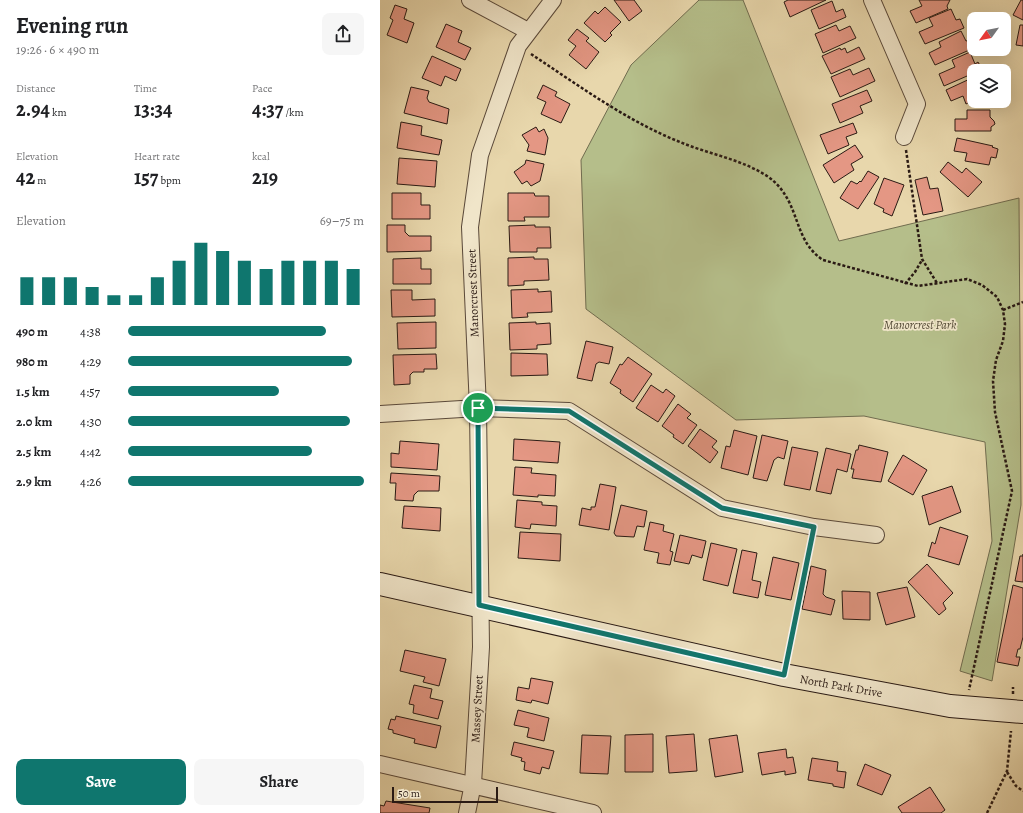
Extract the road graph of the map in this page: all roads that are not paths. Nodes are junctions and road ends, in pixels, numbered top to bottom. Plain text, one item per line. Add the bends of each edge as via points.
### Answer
1 (470, 0) edge
2 (553, 0) edge
3 (872, 0) edge
4 (528, 31) junction
5 (904, 137) road end
6 (478, 408) junction
7 (380, 414) edge
8 (876, 534) dead end
9 (380, 584) edge
10 (479, 605) junction
11 (1023, 712) edge
12 (380, 764) edge
13 (473, 784) junction
14 (466, 813) edge
15 (593, 813) edge

1 - 4 street
2 - 4 street, Manorcrest Street
3 - 5 street via 917,104
4 - 6 street, Manorcrest Street via 518,46 480,155 470,227
6 - 7 street
6 - 8 street via 569,411 722,508 814,527
6 - 10 street, Manorcrest Street
9 - 10 main road, North Park Drive
10 - 11 main road, North Park Drive via 784,675 965,708
10 - 13 street, Massey Street via 481,647
12 - 13 street
13 - 14 street, Massey Street
13 - 15 street

